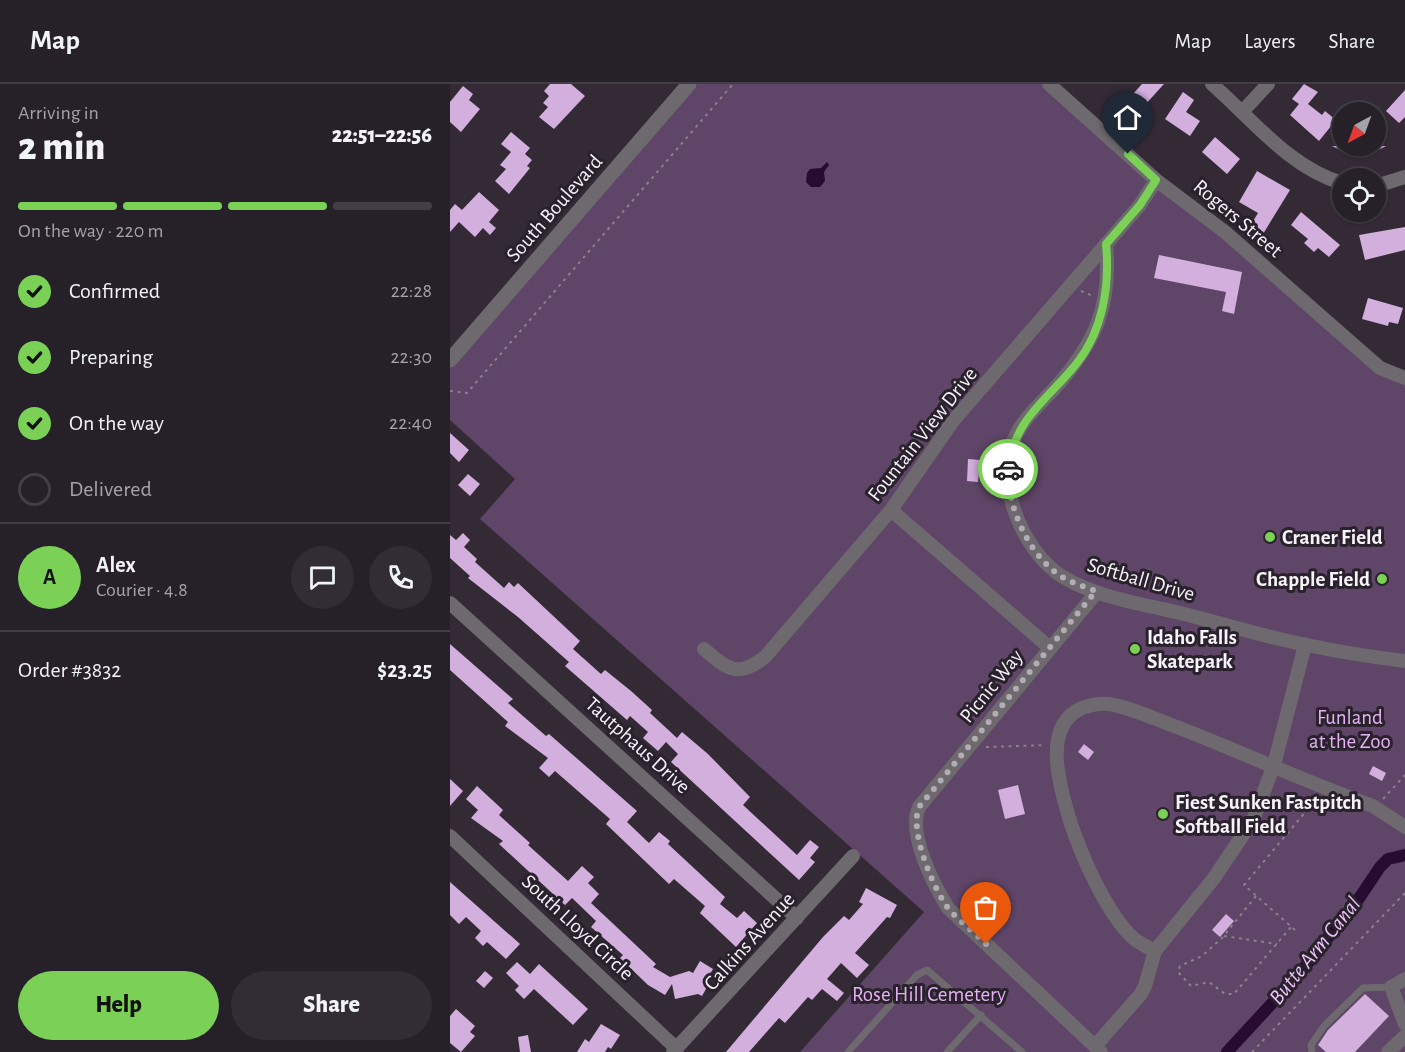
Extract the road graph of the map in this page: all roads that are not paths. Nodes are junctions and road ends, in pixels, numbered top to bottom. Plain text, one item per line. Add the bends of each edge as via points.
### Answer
1 (689, 84) edge
2 (1049, 84) edge
3 (1212, 84) edge
4 (1268, 84) edge
5 (1243, 111) junction
6 (1405, 177) edge
7 (1332, 178) edge
8 (1156, 180) junction
9 (1386, 183) edge
10 (1106, 244) junction
11 (450, 360) edge
12 (1405, 378) edge
13 (891, 510) junction
14 (1096, 591) junction
15 (450, 603) edge
16 (1305, 645) junction
17 (1050, 648) junction
18 (704, 650) dead end
19 (1405, 661) edge
20 (1274, 765) junction
21 (1405, 827) edge
22 (450, 836) edge
23 (854, 856) dead end
24 (797, 918) junction
25 (1155, 951) junction
26 (1405, 979) edge
27 (1391, 987) junction
28 (981, 1015) junction
29 (1405, 1024) edge
30 (1405, 1036) edge
31 (1098, 1049) edge
32 (675, 1050) edge
33 (848, 1052) edge
34 (947, 1052) edge
35 (1022, 1052) edge
36 (1312, 1052) edge
37 (1388, 1052) edge

1 - 11 street, South Boulevard
2 - 8 street, Rogers Street
3 - 5 street
4 - 5 street
5 - 7 street via 1303,164
6 - 9 street
8 - 10 street, Fountain View Drive
8 - 12 street, Rogers Street via 1225,232 1380,368
10 - 13 street, Fountain View Drive via 953,421
10 - 14 street, Softball Drive via 1104,298 1093,337 1085,352 1017,432 1007,471 1013,504 1038,554 1063,577
13 - 17 street
13 - 18 street, Fountain View Drive via 773,649 750,669 737,670 720,663
14 - 16 street, Softball Drive
14 - 17 street, Picnic Way
15 - 24 street, Tautphaus Drive
16 - 19 street, Softball Drive
16 - 20 street
17 - 31 street, Picnic Way via 919,807 915,817 924,858 948,908
20 - 21 street via 1376,808
20 - 25 street via 1252,820 1214,878
20 - 25 street via 1109,704 1080,709 1068,720 1060,736 1058,772 1077,843 1132,938
22 - 32 street, South Lloyd Circle
23 - 24 street, Calkins Avenue
24 - 32 street, Calkins Avenue
25 - 31 street via 1141,994
26 - 27 street
27 - 29 street
27 - 36 lane via 1363,988 1324,1026 1311,1045
28 - 33 lane via 933,972 921,971
28 - 34 lane
28 - 35 lane
30 - 37 street

